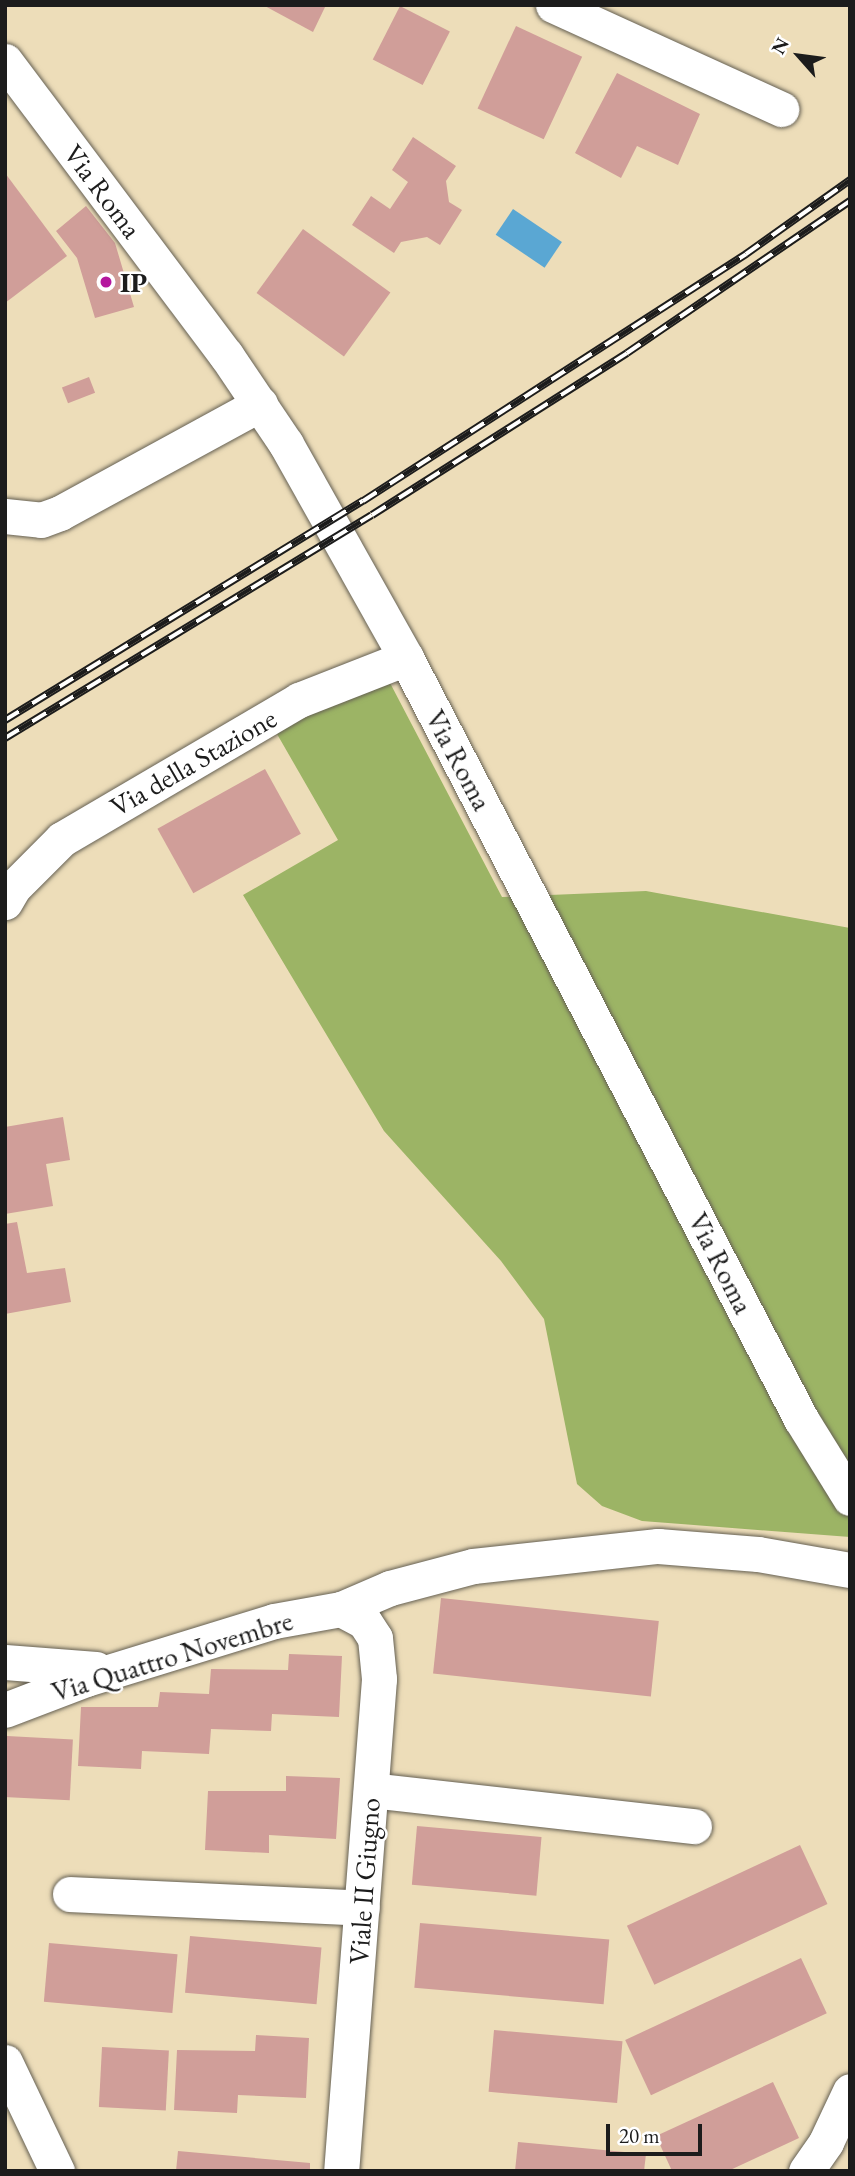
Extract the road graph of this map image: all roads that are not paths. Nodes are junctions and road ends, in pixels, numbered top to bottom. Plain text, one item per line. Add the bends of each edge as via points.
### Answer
1 (553, 5) edge
2 (5, 61) edge
3 (781, 109) dead end
4 (260, 404) junction
5 (5, 516) edge
6 (406, 658) junction
7 (5, 902) edge
8 (850, 1497) edge
9 (850, 1570) edge
10 (341, 1609) junction
11 (5, 1662) edge
12 (117, 1670) junction
13 (6, 1710) edge
14 (371, 1790) junction
15 (694, 1826) dead end
16 (70, 1894) dead end
17 (362, 1908) junction
18 (5, 2062) edge
19 (850, 2091) edge
20 (57, 2171) edge
21 (341, 2171) edge
22 (806, 2171) edge

1 - 3 street
2 - 4 street, Via Roma
4 - 5 street via 60,513 41,520
4 - 6 street, Via Roma
6 - 7 street, Via della Stazione via 299,700 62,839
6 - 8 street, Via Roma via 801,1419
9 - 10 street via 758,1554 658,1546 473,1566 390,1588
10 - 12 street, Via Quattro Novembre via 274,1622
10 - 14 street, Viale II Giugno via 364,1621 375,1638 379,1679
11 - 12 street
12 - 13 street, Via Quattro Novembre
14 - 15 street
14 - 17 street, Viale II Giugno
16 - 17 street
17 - 21 street, Viale II Giugno
18 - 20 street
19 - 22 street via 826,2142

